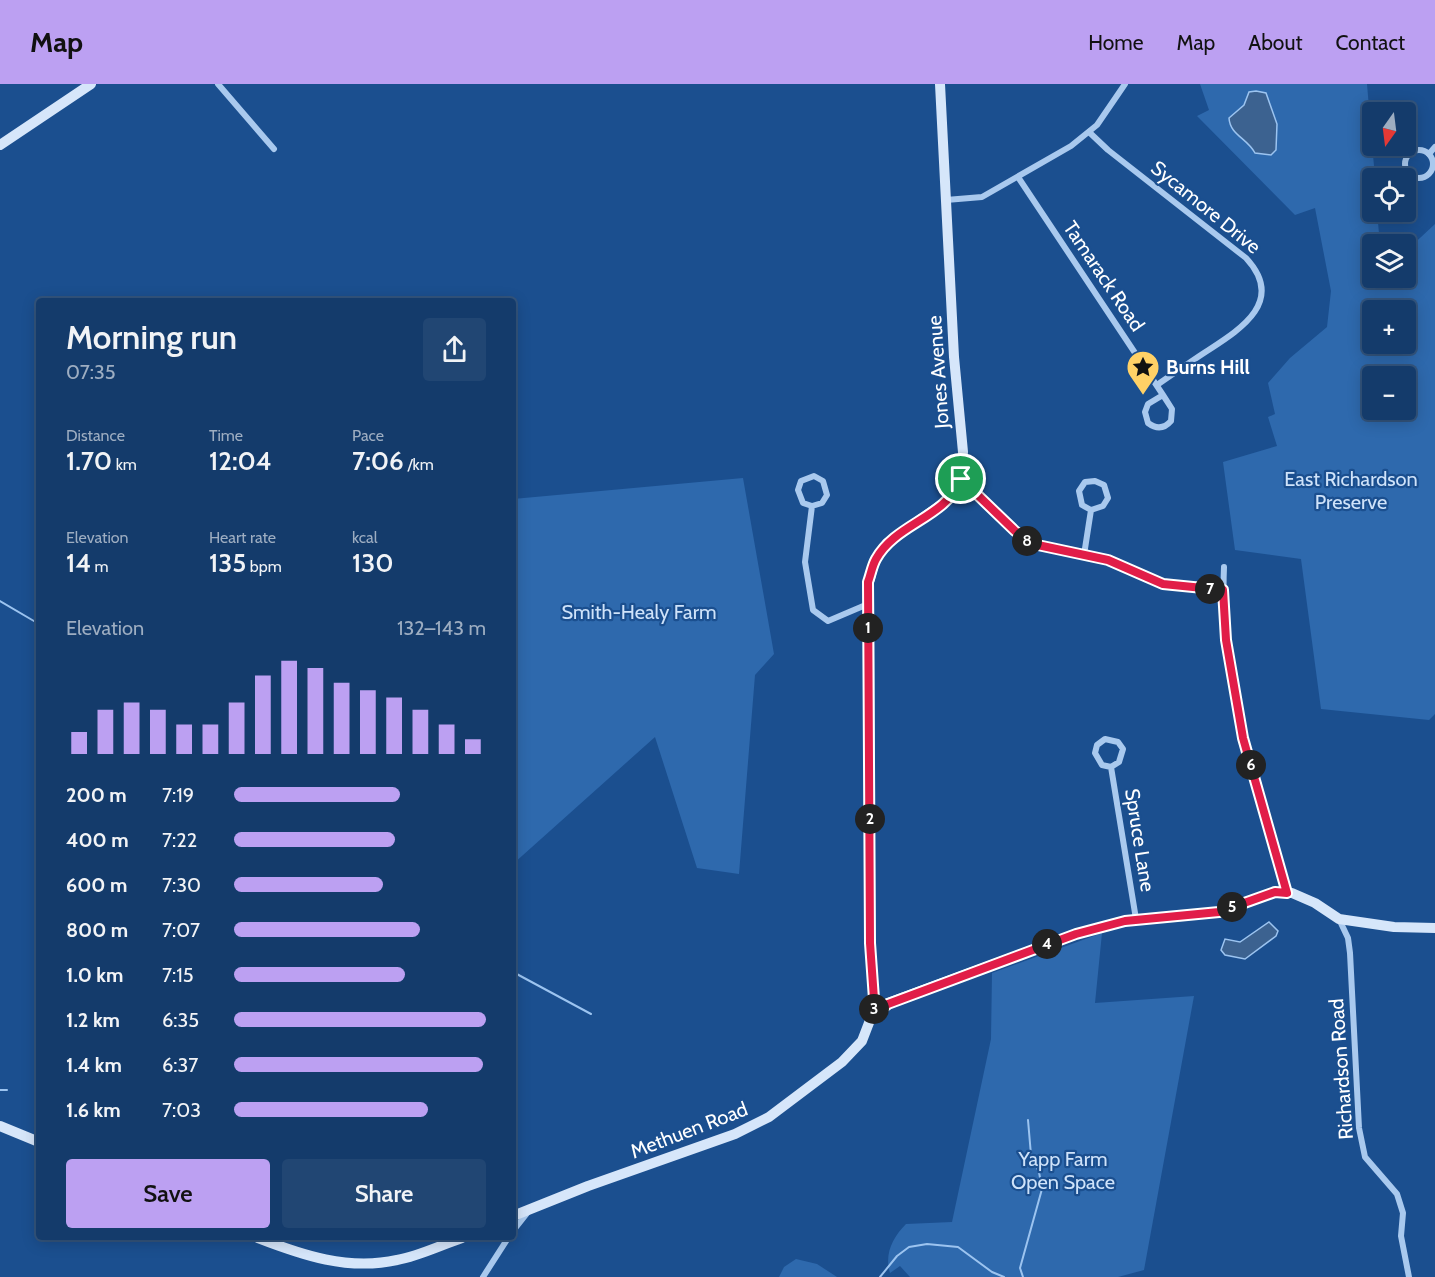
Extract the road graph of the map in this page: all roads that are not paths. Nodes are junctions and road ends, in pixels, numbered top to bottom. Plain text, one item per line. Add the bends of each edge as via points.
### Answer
1 (91, 84) edge
2 (218, 84) edge
3 (940, 84) edge
4 (1125, 84) edge
5 (1089, 132) junction
6 (0, 145) edge
7 (1435, 147) edge
8 (274, 149) dead end
9 (1429, 154) junction
10 (1018, 177) junction
11 (946, 200) junction
12 (1156, 385) junction
13 (1163, 394) junction
14 (961, 479) junction
15 (812, 506) junction
16 (1090, 510) junction
17 (1084, 555) junction
18 (1224, 567) dead end
19 (1223, 590) junction
20 (868, 604) junction
21 (1111, 767) junction
22 (1287, 893) junction
23 (1136, 919) junction
24 (1339, 919) junction
25 (1435, 928) edge
26 (875, 1013) junction
27 (0, 1126) edge
28 (36, 1141) edge
29 (530, 1209) junction
30 (516, 1215) edge
31 (516, 1227) edge
32 (264, 1240) edge
33 (456, 1240) edge
34 (507, 1240) edge
35 (483, 1277) edge
36 (1409, 1277) edge

1 - 6 street
2 - 8 street
3 - 11 street, Jones Avenue
4 - 5 street via 1105,116
5 - 10 street
5 - 12 street, Sycamore Drive via 1246,258 1259,279 1259,305 1250,321
7 - 9 street
9 - 9 street via 1418,150 1409,154 1404,165 1410,176 1418,179 1430,174 1433,165
10 - 11 street via 982,197
10 - 12 street, Tamarack Road
11 - 14 street, Jones Avenue via 963,452
12 - 13 street, Tamarack Road
13 - 13 street, Tamarack Road via 1172,409 1172,418 1164,426 1155,427 1148,423 1144,412 1148,404
14 - 17 street via 1027,541
14 - 20 street via 952,497 887,543 875,560 868,582
15 - 15 street via 803,503 798,490 801,481 814,476 828,490 825,500
15 - 20 street via 805,562 813,610 828,621
16 - 16 street via 1082,505 1079,490 1085,482 1095,480 1106,489 1108,498 1100,508
16 - 17 street
17 - 19 street via 1119,564 1163,584
18 - 19 street
19 - 22 street via 1226,640 1243,738
20 - 26 street via 870,943
21 - 21 street, Spruce Lane via 1096,758 1095,749 1105,739 1118,742 1123,749 1119,762
21 - 23 street, Spruce Lane
22 - 23 street via 1275,892 1205,915
22 - 24 street via 1315,903
23 - 26 street via 1017,954 888,1004
24 - 25 street
24 - 36 street, Richardson Road via 1350,953 1359,1128 1365,1157 1397,1194 1403,1213 1401,1236
26 - 29 street, Methuen Road via 862,1041 843,1062 769,1117 714,1142
27 - 28 street
29 - 30 street, Methuen Road
29 - 31 street
32 - 33 street via 326,1261 360,1263 396,1260
34 - 35 street

